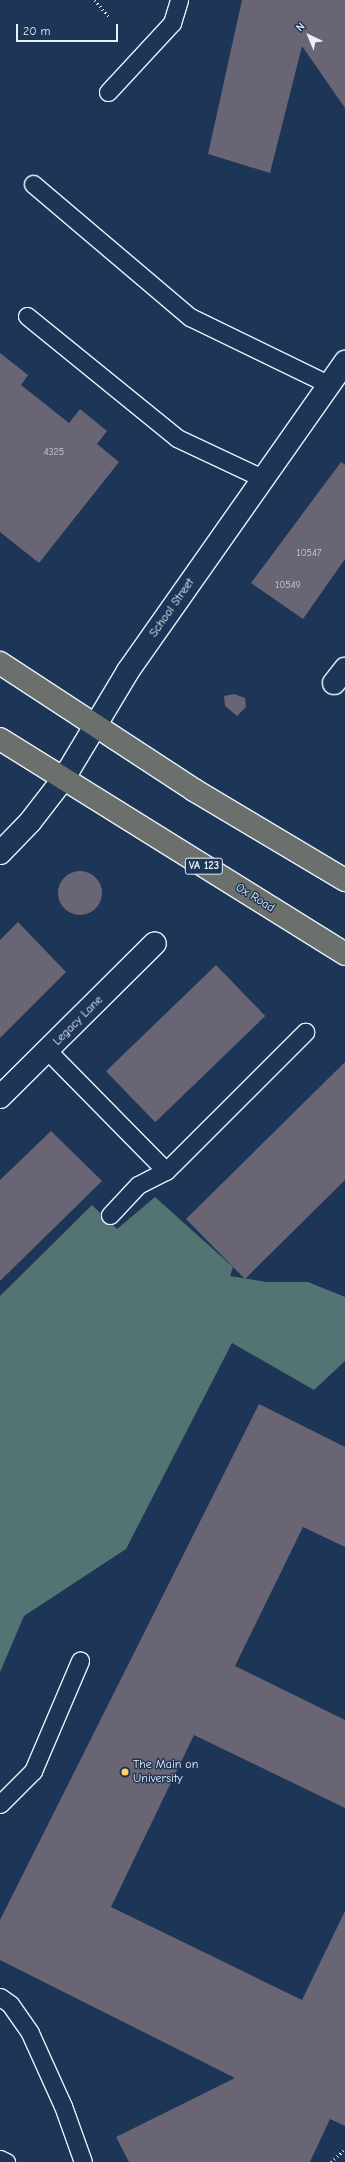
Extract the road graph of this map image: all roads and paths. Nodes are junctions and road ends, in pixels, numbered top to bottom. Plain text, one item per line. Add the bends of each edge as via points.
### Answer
1 (95, 0) edge
2 (179, 0) edge
3 (110, 18) dead end
4 (108, 92) dead end
5 (33, 184) dead end
6 (27, 316) dead end
7 (344, 366) edge
8 (328, 384) junction
9 (262, 478) junction
10 (0, 662) edge
11 (95, 726) junction
12 (0, 739) edge
13 (64, 778) junction
14 (0, 853) edge
15 (345, 880) edge
16 (155, 943) dead end
17 (345, 954) edge
18 (305, 1032) dead end
19 (48, 1051) junction
20 (0, 1097) edge
21 (166, 1171) junction
22 (110, 1215) dead end
23 (80, 1661) dead end
24 (0, 1804) edge
25 (0, 1997) edge
26 (345, 2149) edge
27 (0, 2159) edge
28 (6, 2162) edge
29 (83, 2162) edge
30 (331, 2162) edge

1 - 3 path
2 - 4 lane via 172,23
5 - 8 lane via 190,317
6 - 9 lane via 177,438
7 - 8 street, School Street
8 - 9 street, School Street
9 - 11 street, School Street via 128,672
10 - 11 main road
11 - 13 street, School Street
11 - 15 main road via 194,790
12 - 13 main road, VA 123
13 - 14 street, School Street via 30,822
13 - 17 main road, Ox Road / VA 123
16 - 19 street, Legacy Lane
18 - 21 lane
19 - 20 street, Legacy Lane
19 - 21 lane
21 - 22 lane via 138,1185
23 - 24 lane via 33,1771
25 - 29 lane via 10,2004 30,2033 63,2106
26 - 30 path
27 - 28 lane

